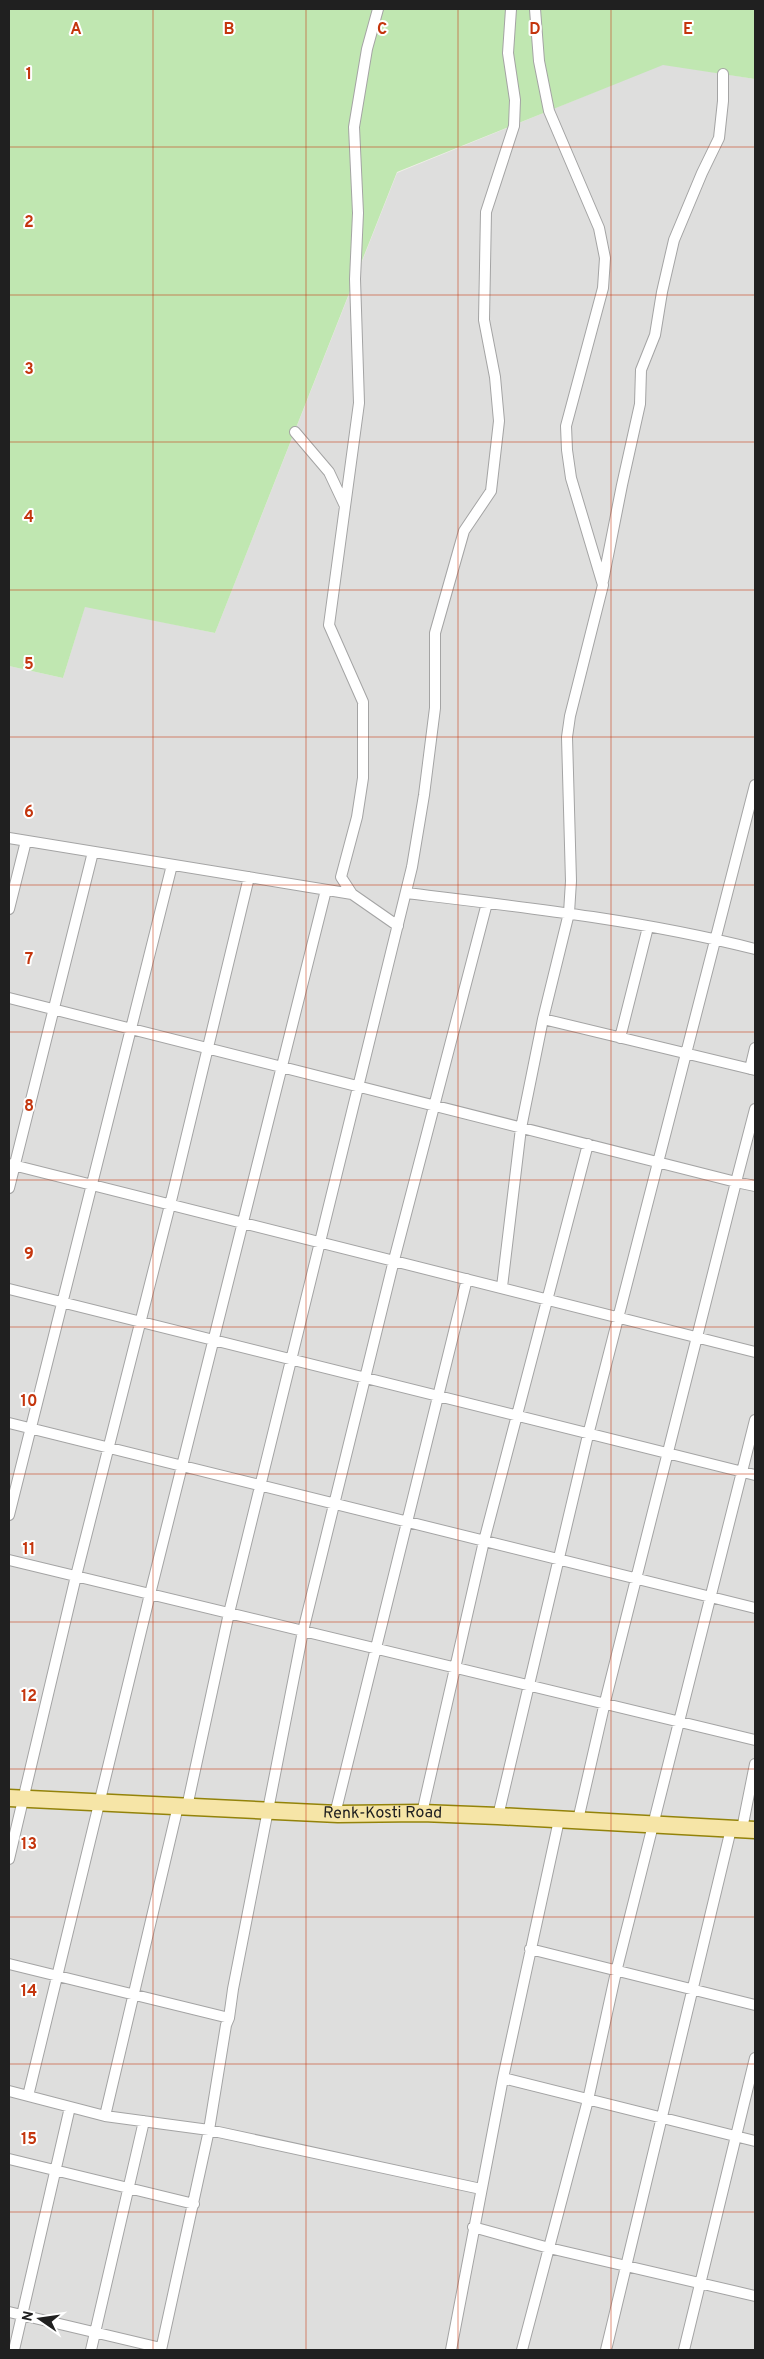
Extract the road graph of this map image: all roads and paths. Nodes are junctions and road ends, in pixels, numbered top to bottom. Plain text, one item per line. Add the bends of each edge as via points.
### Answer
1 (378, 9) edge
2 (511, 9) edge
3 (535, 9) edge
4 (723, 74) dead end
5 (295, 432) dead end
6 (346, 507) junction
7 (603, 585) junction
8 (755, 784) edge
9 (9, 838) edge
10 (26, 841) junction
11 (93, 852) junction
12 (172, 865) junction
13 (249, 877) junction
14 (326, 890) junction
15 (406, 893) junction
16 (352, 894) junction
17 (486, 903) junction
18 (9, 909) edge
19 (569, 913) junction
20 (398, 926) junction
21 (648, 927) junction
22 (716, 939) junction
23 (755, 949) edge
24 (9, 998) edge
25 (52, 1010) junction
26 (542, 1019) junction
27 (131, 1029) junction
28 (620, 1038) junction
29 (755, 1048) edge
30 (209, 1049) junction
31 (687, 1054) junction
32 (282, 1067) junction
33 (753, 1069) edge
34 (358, 1086) junction
35 (435, 1106) junction
36 (755, 1109) edge
37 (521, 1128) junction
38 (588, 1144) junction
39 (659, 1162) junction
40 (11, 1165) edge
41 (736, 1182) junction
42 (91, 1185) junction
43 (755, 1186) edge
44 (9, 1188) edge
45 (170, 1205) junction
46 (244, 1223) junction
47 (320, 1242) junction
48 (394, 1260) junction
49 (467, 1279) junction
50 (502, 1287) junction
51 (9, 1289) edge
52 (547, 1298) junction
53 (62, 1303) junction
54 (618, 1316) junction
55 (140, 1323) junction
56 (697, 1337) junction
57 (214, 1341) junction
58 (755, 1352) edge
59 (290, 1360) junction
60 (364, 1378) junction
61 (438, 1397) junction
62 (516, 1416) junction
63 (755, 1420) edge
64 (9, 1423) edge
65 (31, 1429) junction
66 (588, 1435) junction
67 (108, 1448) junction
68 (668, 1454) junction
69 (182, 1466) junction
70 (742, 1472) junction
71 (755, 1475) edge
72 (259, 1485) junction
73 (334, 1504) junction
74 (9, 1515) edge
75 (406, 1522) junction
76 (484, 1541) junction
77 (558, 1559) junction
78 (9, 1560) edge
79 (76, 1576) junction
80 (636, 1578) junction
81 (150, 1594) junction
82 (710, 1596) junction
83 (755, 1608) edge
84 (229, 1613) junction
85 (302, 1630) junction
86 (375, 1648) junction
87 (454, 1667) junction
88 (528, 1685) junction
89 (605, 1702) junction
90 (678, 1721) junction
91 (755, 1740) edge
92 (755, 1764) edge
93 (16, 1798) edge
94 (100, 1802) junction
95 (183, 1806) junction
96 (269, 1810) junction
97 (422, 1813) junction
98 (335, 1814) junction
99 (498, 1816) junction
100 (559, 1820) junction
101 (578, 1820) junction
102 (652, 1826) junction
103 (743, 1829) edge
104 (9, 1859) edge
105 (530, 1949) junction
106 (9, 1964) edge
107 (616, 1972) junction
108 (57, 1976) junction
109 (694, 1990) junction
110 (135, 1995) junction
111 (755, 2005) edge
112 (229, 2018) junction
113 (755, 2058) edge
114 (503, 2078) junction
115 (9, 2091) edge
116 (28, 2096) junction
117 (588, 2100) junction
118 (70, 2107) junction
119 (105, 2116) junction
120 (662, 2118) junction
121 (144, 2121) junction
122 (210, 2130) junction
123 (736, 2136) junction
124 (755, 2141) edge
125 (9, 2159) edge
126 (55, 2170) junction
127 (129, 2188) junction
128 (481, 2189) junction
129 (194, 2204) junction
130 (473, 2227) junction
131 (549, 2248) junction
132 (626, 2266) junction
133 (699, 2283) junction
134 (755, 2296) edge
135 (9, 2312) edge
136 (22, 2315) junction
137 (96, 2332) junction
138 (161, 2349) edge
139 (14, 2350) edge
140 (91, 2350) edge
141 (451, 2350) edge
142 (522, 2350) edge
143 (606, 2350) edge
144 (684, 2350) edge

1 - 6 street via 367,49 354,127 359,403
2 - 15 street via 508,53 515,100 514,126 486,212 484,320 495,377 499,421 491,491 464,531 435,633 435,708
3 - 7 street via 539,61 549,111 599,228 605,258 603,288 566,426 571,478
4 - 7 street via 719,138 674,240 655,336 641,370 640,404
5 - 6 street via 329,472
6 - 16 street via 329,625 363,702 363,778 357,817 341,877
7 - 19 street via 568,730
8 - 22 street
9 - 10 street
10 - 11 street
10 - 18 street
11 - 12 street
11 - 25 street
12 - 13 street
12 - 27 street
13 - 14 street
13 - 30 street
14 - 16 street
14 - 32 street
15 - 17 street
15 - 20 street
16 - 20 street
17 - 19 street
17 - 35 street
19 - 21 street
19 - 26 street
20 - 34 street
21 - 22 street
21 - 28 street
22 - 23 street
22 - 31 street
24 - 25 street
25 - 27 street
25 - 40 street
26 - 28 street
26 - 37 street
27 - 30 street
27 - 42 street
28 - 31 street
29 - 33 street
30 - 32 street
30 - 45 street
31 - 33 street
31 - 39 street
32 - 34 street
32 - 46 street
34 - 35 street
34 - 47 street
35 - 37 street
35 - 48 street
36 - 41 street
37 - 38 street
37 - 50 street
38 - 39 street
38 - 52 street
39 - 41 street
39 - 54 street
40 - 42 street
40 - 44 street
41 - 43 street
41 - 56 street
42 - 45 street
42 - 53 street
45 - 46 street
45 - 55 street
46 - 47 street
46 - 57 street
47 - 48 street
47 - 59 street
48 - 49 street
48 - 60 street
49 - 50 street
49 - 61 street
50 - 52 street
51 - 53 street
52 - 54 street
52 - 62 street
53 - 55 street
53 - 65 street
54 - 56 street
54 - 66 street
55 - 57 street
55 - 67 street
56 - 58 street
56 - 68 street
57 - 59 street
57 - 69 street
59 - 60 street
59 - 72 street
60 - 61 street
60 - 73 street
61 - 62 street
61 - 75 street
62 - 66 street
62 - 76 street
63 - 70 street
64 - 65 street
65 - 67 street
65 - 74 street
66 - 68 street
66 - 77 street
67 - 69 street
67 - 79 street
68 - 70 street
68 - 80 street
69 - 72 street
69 - 81 street
70 - 71 street
70 - 82 street
72 - 73 street
72 - 84 street
73 - 75 street
73 - 85 street
75 - 76 street
75 - 86 street
76 - 77 street
76 - 87 street
77 - 80 street
77 - 88 street
78 - 79 street
79 - 81 street
79 - 93 street
80 - 82 street
80 - 89 street
81 - 84 street
81 - 94 street
82 - 83 street
82 - 90 street
84 - 85 street
84 - 95 street
85 - 86 street
85 - 96 street
86 - 87 street
86 - 98 street
87 - 88 street
87 - 97 street
88 - 89 street
88 - 99 street
89 - 90 street
89 - 101 street
90 - 91 street
90 - 102 street
92 - 103 street
93 - 94 main road, Renk-Kosti Road
93 - 104 street
94 - 95 main road, Renk-Kosti Road
94 - 108 street
95 - 96 main road, Renk-Kosti Road
95 - 110 street
96 - 98 main road, Renk-Kosti Road
96 - 112 street
97 - 98 main road, Renk-Kosti Road
97 - 99 main road, Renk-Kosti Road
99 - 100 main road, Renk-Kosti Road
100 - 101 main road, Renk-Kosti Road
100 - 105 street
101 - 102 main road, Renk-Kosti Road
102 - 103 main road, Renk-Kosti Road
102 - 107 street
103 - 109 street
105 - 107 street
105 - 114 street
106 - 108 street
107 - 109 street
107 - 117 street
108 - 110 street
108 - 116 street
109 - 111 street
109 - 120 street
110 - 112 street
110 - 119 street
112 - 122 street
113 - 123 street
114 - 117 street
114 - 128 street
115 - 116 street
116 - 118 street
117 - 120 street
117 - 131 street
118 - 119 street
118 - 126 street
119 - 121 street
120 - 123 street
120 - 132 street
121 - 122 street
121 - 127 street
122 - 128 street
122 - 129 street
123 - 124 street
123 - 133 street
125 - 126 street
126 - 127 street
126 - 136 street
127 - 129 street
127 - 137 street
128 - 130 street
129 - 138 street
130 - 131 street
130 - 141 street
131 - 132 street
131 - 142 street
132 - 133 street
132 - 143 street
133 - 134 street
133 - 144 street
135 - 136 street
136 - 137 street
136 - 139 street
137 - 138 street
137 - 140 street

